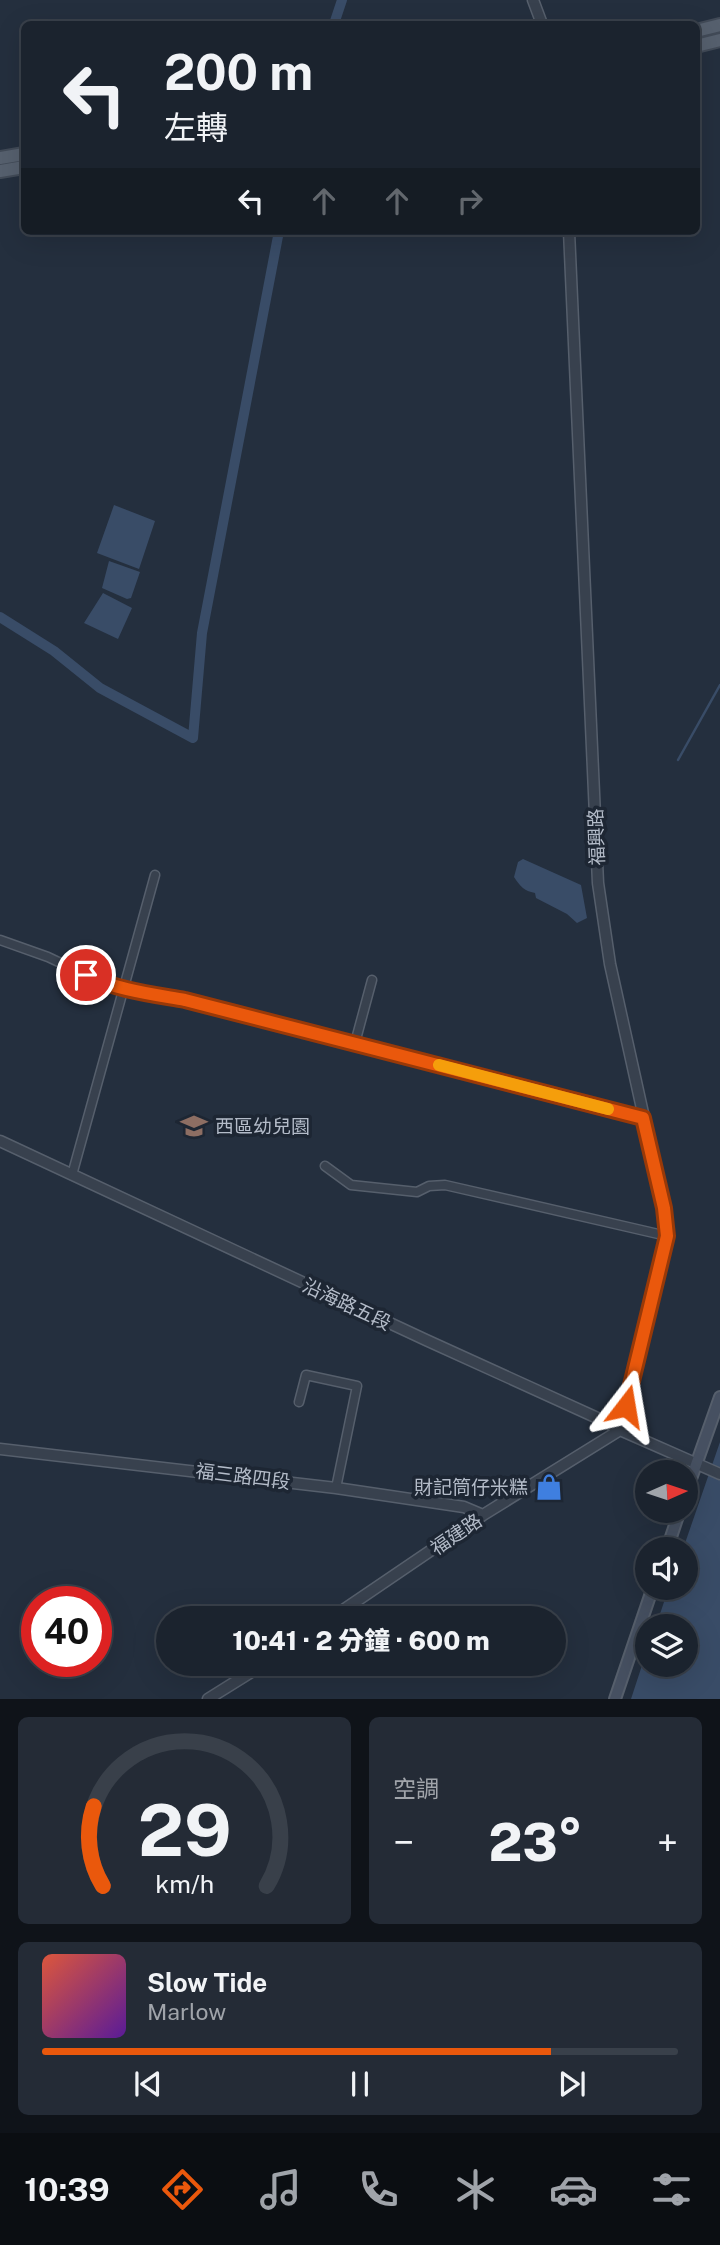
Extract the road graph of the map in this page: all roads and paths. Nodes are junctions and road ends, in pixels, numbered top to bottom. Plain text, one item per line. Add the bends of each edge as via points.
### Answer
1 (533, 0) edge
2 (541, 21) edge
3 (720, 25) edge
4 (700, 29) edge
5 (720, 40) edge
6 (700, 45) edge
7 (21, 154) edge
8 (0, 158) edge
9 (21, 168) edge
10 (0, 171) edge
11 (569, 235) edge
12 (155, 875) dead end
13 (0, 940) edge
14 (372, 980) dead end
15 (124, 989) junction
16 (355, 1044) junction
17 (643, 1118) junction
18 (0, 1141) edge
19 (325, 1166) dead end
20 (72, 1175) junction
21 (667, 1236) junction
22 (720, 1397) edge
23 (299, 1402) dead end
24 (620, 1430) junction
25 (0, 1449) edge
26 (687, 1460) edge
27 (697, 1460) edge
28 (698, 1465) edge
29 (720, 1474) edge
30 (336, 1488) junction
31 (483, 1515) junction
32 (649, 1600) edge
33 (349, 1606) edge
34 (245, 1676) edge
35 (208, 1699) edge
36 (615, 1699) edge

1 - 2 street
3 - 4 main road
5 - 6 main road
7 - 8 main road
9 - 10 main road
11 - 17 street, 福興路 via 598,883
12 - 15 street
13 - 15 street
14 - 16 street
15 - 16 street
15 - 20 street
16 - 17 street
17 - 21 street, 福興路
18 - 20 street, 沿海路五段
19 - 21 street via 351,1185 417,1192 445,1185
20 - 24 street, 沿海路五段
21 - 24 street, 福興路
22 - 27 main road
23 - 30 street via 306,1375 357,1386
24 - 26 street, 沿海路五段
24 - 31 street, 福建路
25 - 30 street, 福三路四段
28 - 29 street, 沿海路五段
30 - 31 street, 福三路四段 via 464,1507
31 - 33 street, 福建路
32 - 36 main road
34 - 35 street

